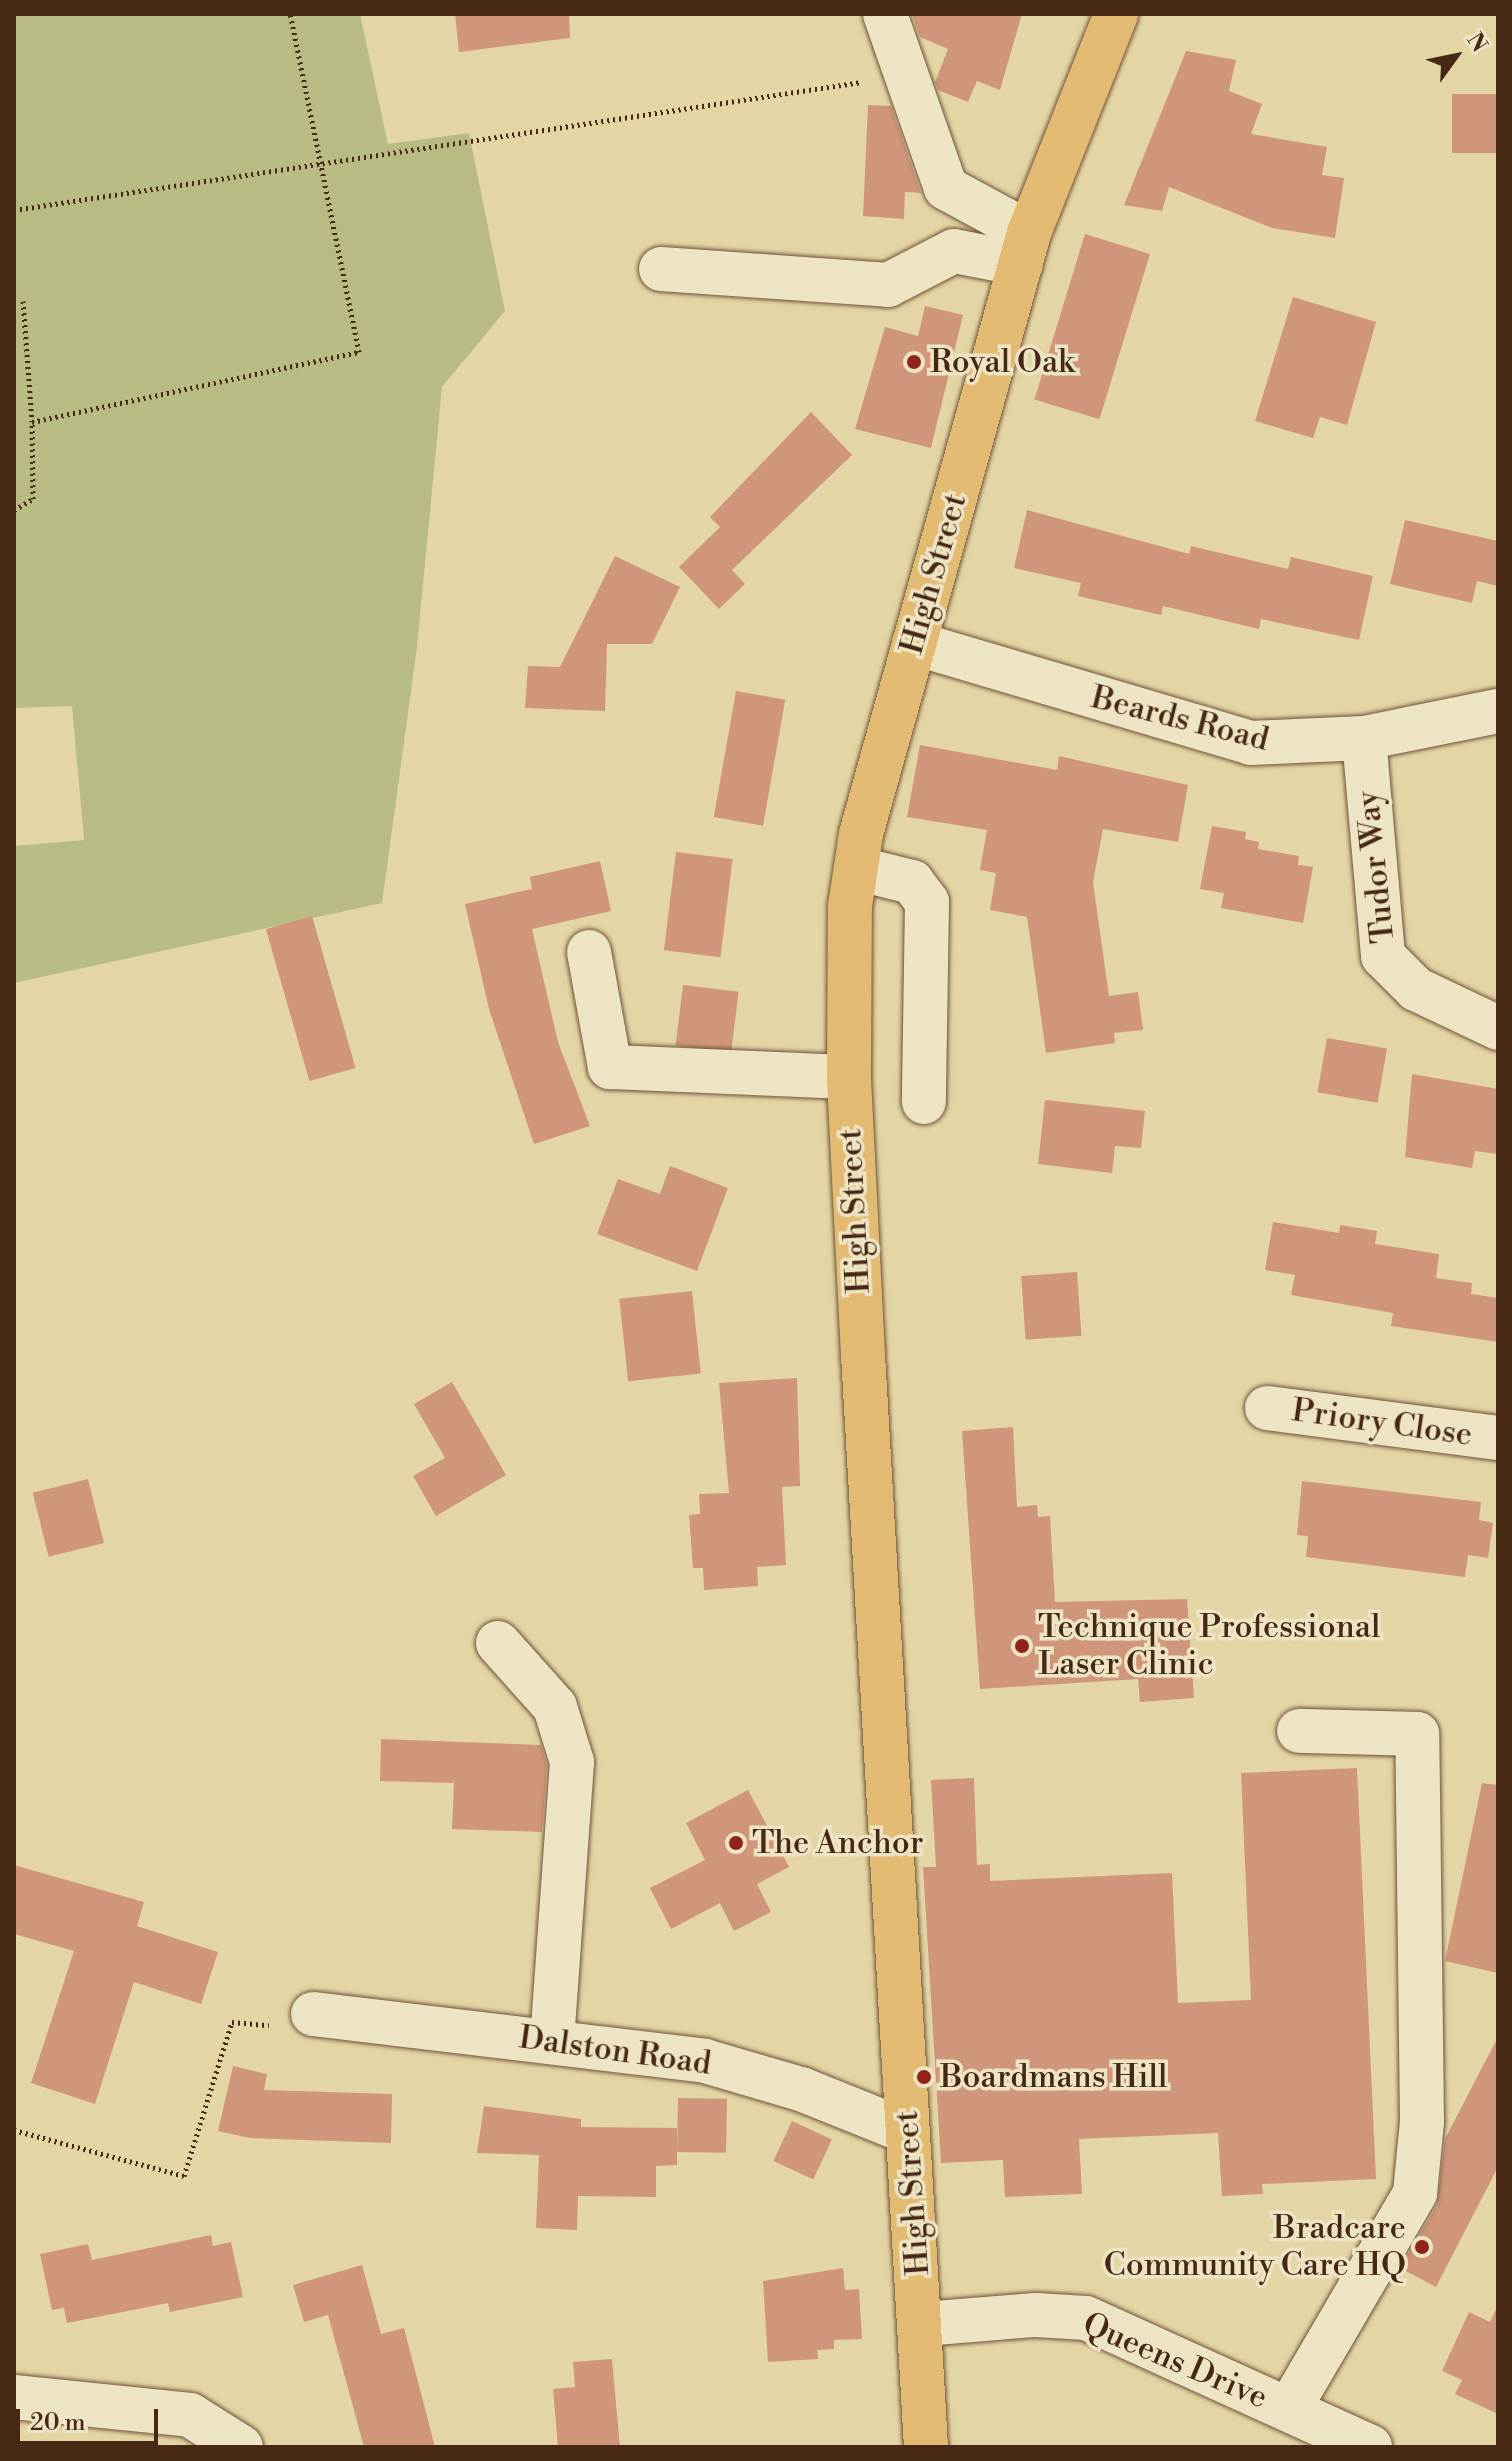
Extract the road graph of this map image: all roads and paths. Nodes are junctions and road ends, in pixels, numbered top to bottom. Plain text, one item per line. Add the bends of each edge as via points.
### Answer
1 (290, 14) edge
2 (885, 14) edge
3 (1116, 14) edge
4 (902, 76) junction
5 (321, 166) junction
6 (14, 210) edge
7 (1025, 248) junction
8 (661, 269) dead end
9 (23, 301) dead end
10 (32, 422) junction
11 (14, 510) edge
12 (914, 643) junction
13 (1498, 711) edge
14 (1364, 738) junction
15 (856, 868) junction
16 (589, 952) dead end
17 (1498, 1028) edge
18 (849, 1077) junction
19 (924, 1102) dead end
20 (1267, 1408) dead end
21 (1498, 1438) edge
22 (498, 1643) dead end
23 (1299, 1731) dead end
24 (313, 2014) joint
25 (552, 2041) junction
26 (14, 2130) edge
27 (908, 2132) junction
28 (923, 2324) junction
29 (14, 2397) edge
30 (1308, 2426) edge
31 (241, 2447) edge
32 (926, 2447) edge
33 (1370, 2447) edge

1 - 5 path
2 - 4 street
3 - 7 main road, High Street
4 - 5 path
4 - 7 street via 946,188
5 - 6 path
5 - 10 path via 359,352
7 - 8 street via 954,251 888,285
7 - 12 main road, High Street
9 - 10 path
10 - 11 path via 33,499
12 - 14 street, Beards Road via 1251,743 1309,745
12 - 15 main road, High Street
13 - 14 street, Beards Road
14 - 17 street, Tudor Way via 1383,956 1416,989
15 - 18 main road, High Street via 847,992
15 - 19 street via 912,882 927,902
16 - 18 street via 610,1067
18 - 27 main road, High Street
20 - 21 street, Priory Close
22 - 25 street via 555,1707 572,1762
23 - 30 street via 1417,1734 1422,2121 1415,2193
24 - 25 street, Dalston Road
24 - 26 path via 288,2027 232,2022 184,2176
25 - 27 street, Dalston Road via 705,2061 801,2089
27 - 28 main road, High Street
28 - 30 street, Queens Drive via 1036,2315 1086,2318
28 - 32 main road, High Street
29 - 31 street via 190,2415
30 - 33 street, Queens Drive

